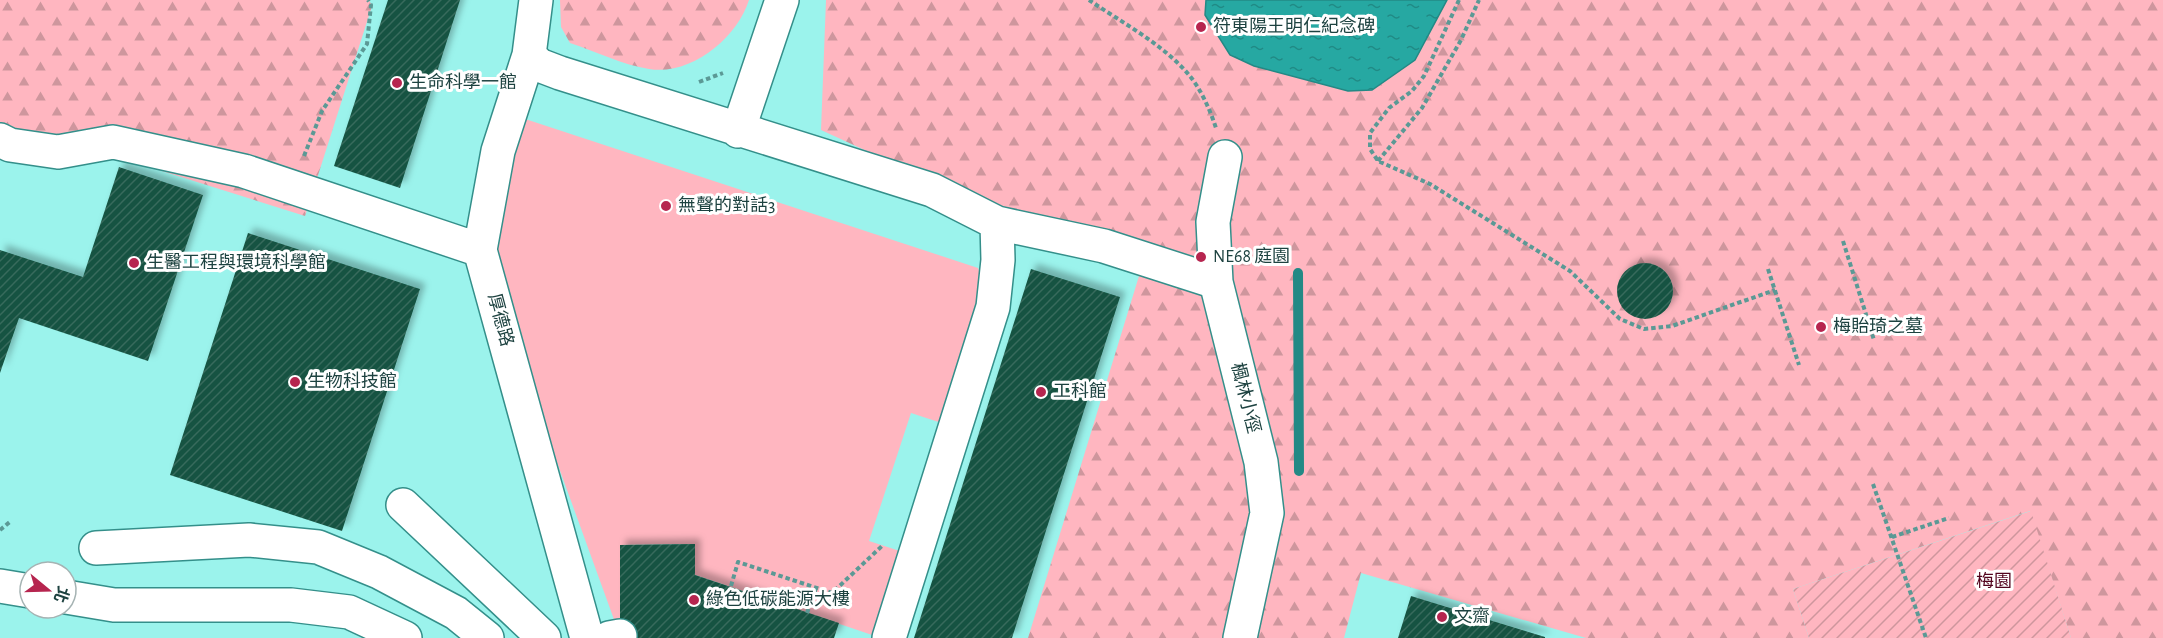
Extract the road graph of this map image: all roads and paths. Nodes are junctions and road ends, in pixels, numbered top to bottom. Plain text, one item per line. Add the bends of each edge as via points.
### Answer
1 (368, 0) edge
2 (536, 0) edge
3 (782, 0) edge
4 (1089, 0) edge
5 (1459, 0) edge
6 (1479, 0) edge
7 (529, 55) junction
8 (738, 131) junction
9 (0, 140) edge
10 (1225, 157) joint
11 (1378, 161) junction
12 (292, 188) junction
13 (997, 223) junction
14 (1843, 241) dead end
15 (480, 250) junction
16 (1768, 269) dead end
17 (1216, 282) junction
18 (1775, 290) junction
19 (1874, 340) dead end
20 (1799, 365) dead end
21 (1873, 484) dead end
22 (403, 505) dead end
23 (1949, 518) dead end
24 (11, 521) dead end
25 (0, 530) edge
26 (1892, 537) junction
27 (883, 546) dead end
28 (96, 548) dead end
29 (0, 586) edge
30 (730, 586) dead end
31 (816, 588) junction
32 (18, 589) edge
33 (78, 599) edge
34 (807, 613) dead end
35 (405, 638) edge
36 (487, 638) edge
37 (544, 638) edge
38 (587, 638) edge
39 (889, 638) edge
40 (1240, 638) edge
41 (1926, 638) edge

1 - 12 path via 371,5 367,44 322,111
2 - 7 lane, 厚德路
3 - 8 lane
4 - 10 path via 1155,45 1189,75 1210,111
5 - 11 path via 1424,76 1389,108 1370,133 1370,149
6 - 11 path via 1422,108
7 - 8 lane via 539,65 560,73
7 - 15 lane, 厚德路 via 498,151
8 - 13 lane via 932,190
9 - 12 lane via 10,146 58,152 113,142 244,171
10 - 17 lane, 楓林小徑 via 1213,222
11 - 18 path via 1430,184 1570,271 1620,319 1644,329 1672,326
12 - 15 lane
13 - 17 lane via 1104,246
13 - 39 lane via 993,307
14 - 19 path
15 - 38 lane, 厚德路
16 - 18 path
17 - 40 lane, 楓林小徑 via 1261,462 1267,513
18 - 20 path
21 - 26 path
22 - 37 lane
23 - 26 path
24 - 25 path
26 - 41 path
27 - 31 path via 832,593
28 - 36 lane via 249,540 318,547 379,572 447,608
29 - 32 lane
30 - 31 path via 738,562
31 - 34 path
33 - 35 lane via 114,605 291,605 349,612

